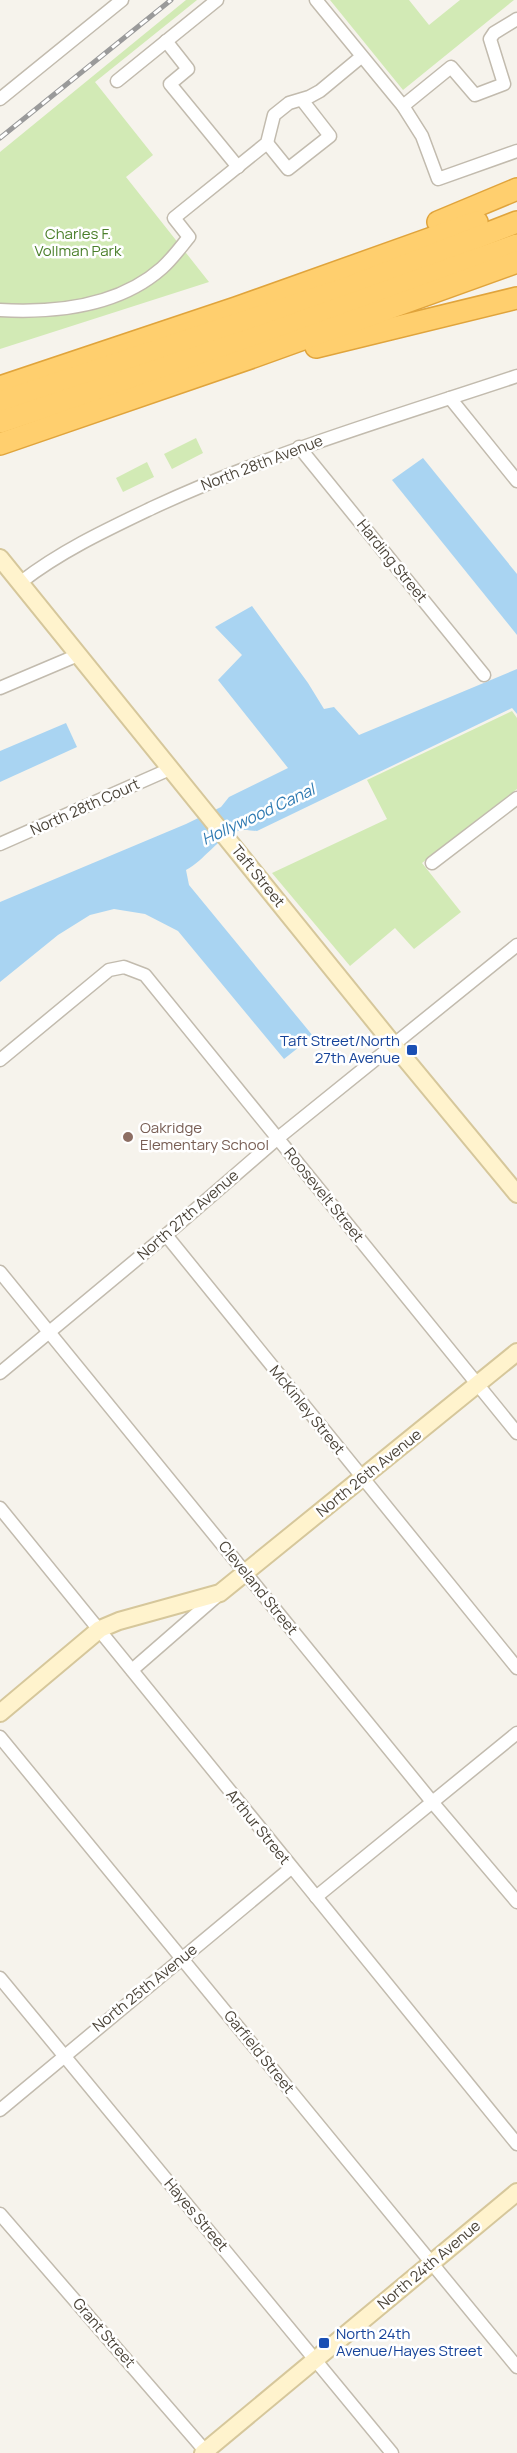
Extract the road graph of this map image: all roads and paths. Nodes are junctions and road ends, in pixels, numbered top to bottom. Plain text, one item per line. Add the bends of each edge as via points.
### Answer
1 (122, 0) edge
2 (217, 0) edge
3 (315, 0) edge
4 (517, 19) edge
5 (166, 41) junction
6 (361, 57) junction
7 (117, 81) dead end
8 (0, 99) edge
9 (302, 100) junction
10 (403, 106) junction
11 (267, 143) junction
12 (517, 151) edge
13 (238, 167) junction
14 (517, 189) edge
15 (517, 208) edge
16 (517, 222) edge
17 (517, 245) edge
18 (517, 262) edge
19 (517, 298) edge
20 (236, 308) junction
21 (0, 310) edge
22 (253, 357) junction
23 (517, 376) edge
24 (0, 387) edge
25 (450, 398) junction
26 (0, 402) edge
27 (0, 422) edge
28 (0, 444) edge
29 (299, 447) junction
30 (517, 482) edge
31 (0, 558) edge
32 (21, 582) junction
33 (78, 655) junction
34 (484, 675) dead end
35 (0, 688) edge
36 (170, 769) junction
37 (517, 798) edge
38 (0, 844) edge
39 (432, 863) dead end
40 (515, 951) edge
41 (393, 1044) junction
42 (0, 1060) edge
43 (278, 1137) junction
44 (517, 1194) edge
45 (166, 1235) junction
46 (0, 1272) edge
47 (49, 1332) junction
48 (517, 1352) edge
49 (0, 1372) edge
50 (478, 1385) junction
51 (517, 1433) edge
52 (362, 1479) junction
53 (0, 1508) edge
54 (244, 1572) junction
55 (220, 1593) junction
56 (100, 1629) junction
57 (517, 1668) edge
58 (132, 1670) junction
59 (0, 1713) edge
60 (517, 1733) edge
61 (0, 1737) edge
62 (433, 1803) junction
63 (291, 1868) junction
64 (316, 1897) junction
65 (517, 1902) edge
66 (182, 1958) junction
67 (0, 1978) edge
68 (64, 2055) junction
69 (0, 2110) edge
70 (517, 2144) edge
71 (517, 2192) edge
72 (0, 2214) edge
73 (431, 2264) junction
74 (315, 2360) junction
75 (517, 2367) edge
76 (205, 2452) edge
77 (392, 2453) edge

1 - 8 street
2 - 5 street
3 - 6 street
4 - 10 street via 490,39 504,84 475,95 451,67
5 - 7 street
5 - 13 street via 188,69 170,84
6 - 9 street via 320,91
6 - 10 street
9 - 11 street via 290,103 274,115
9 - 11 street via 330,136 288,169
10 - 12 street via 422,136 438,179
11 - 13 street
13 - 21 street via 174,218 189,237 162,268 139,285 67,308
14 - 20 highway
15 - 20 highway
16 - 26 highway via 348,288
17 - 27 highway via 293,326
18 - 22 highway
19 - 22 highway via 303,350
20 - 24 highway
22 - 28 highway
23 - 25 street, North 28th Avenue
25 - 29 street, North 28th Avenue
25 - 30 street
29 - 32 street, North 28th Avenue via 193,489 114,526 59,555
29 - 34 street, Harding Street
31 - 32 street, Taft Street
32 - 33 street, Taft Street
33 - 35 street
33 - 36 street, Taft Street
36 - 38 street, North 28th Court
36 - 41 street, Taft Street
37 - 39 street
40 - 41 street, North 27th Avenue
41 - 43 street, North 27th Avenue
41 - 44 street, Taft Street
42 - 43 street, Roosevelt Street via 109,970 124,967 145,975
43 - 45 street, North 27th Avenue
43 - 50 street, Roosevelt Street
45 - 47 street, North 27th Avenue
45 - 52 street, McKinley Street
46 - 47 street, Cleveland Street
47 - 49 street, North 27th Avenue
47 - 54 street, Cleveland Street
48 - 50 street, North 26th Avenue
50 - 51 street, Roosevelt Street
50 - 52 street, North 26th Avenue
52 - 54 street, North 26th Avenue
52 - 57 street, McKinley Street
53 - 56 street, Arthur Street
54 - 55 street, North 26th Avenue
54 - 62 street, Cleveland Street
55 - 56 street, North 26th Avenue
55 - 58 street, North 26th Avenue
56 - 58 street, Arthur Street
56 - 59 street, North 26th Avenue
58 - 63 street, Arthur Street
60 - 62 street
61 - 66 street, Garfield Street
62 - 64 street
62 - 65 street, Cleveland Street
63 - 64 street, Arthur Street
63 - 66 street, North 25th Avenue
64 - 70 street, Arthur Street
66 - 68 street, North 25th Avenue
66 - 73 street, Garfield Street
67 - 68 street, Hayes Street
68 - 69 street, North 25th Avenue
68 - 74 street, Hayes Street
71 - 73 street, North 24th Avenue
72 - 76 street, Grant Street
73 - 74 street, North 24th Avenue
73 - 75 street, Garfield Street
74 - 76 street, North 24th Avenue
74 - 77 street, Hayes Street

